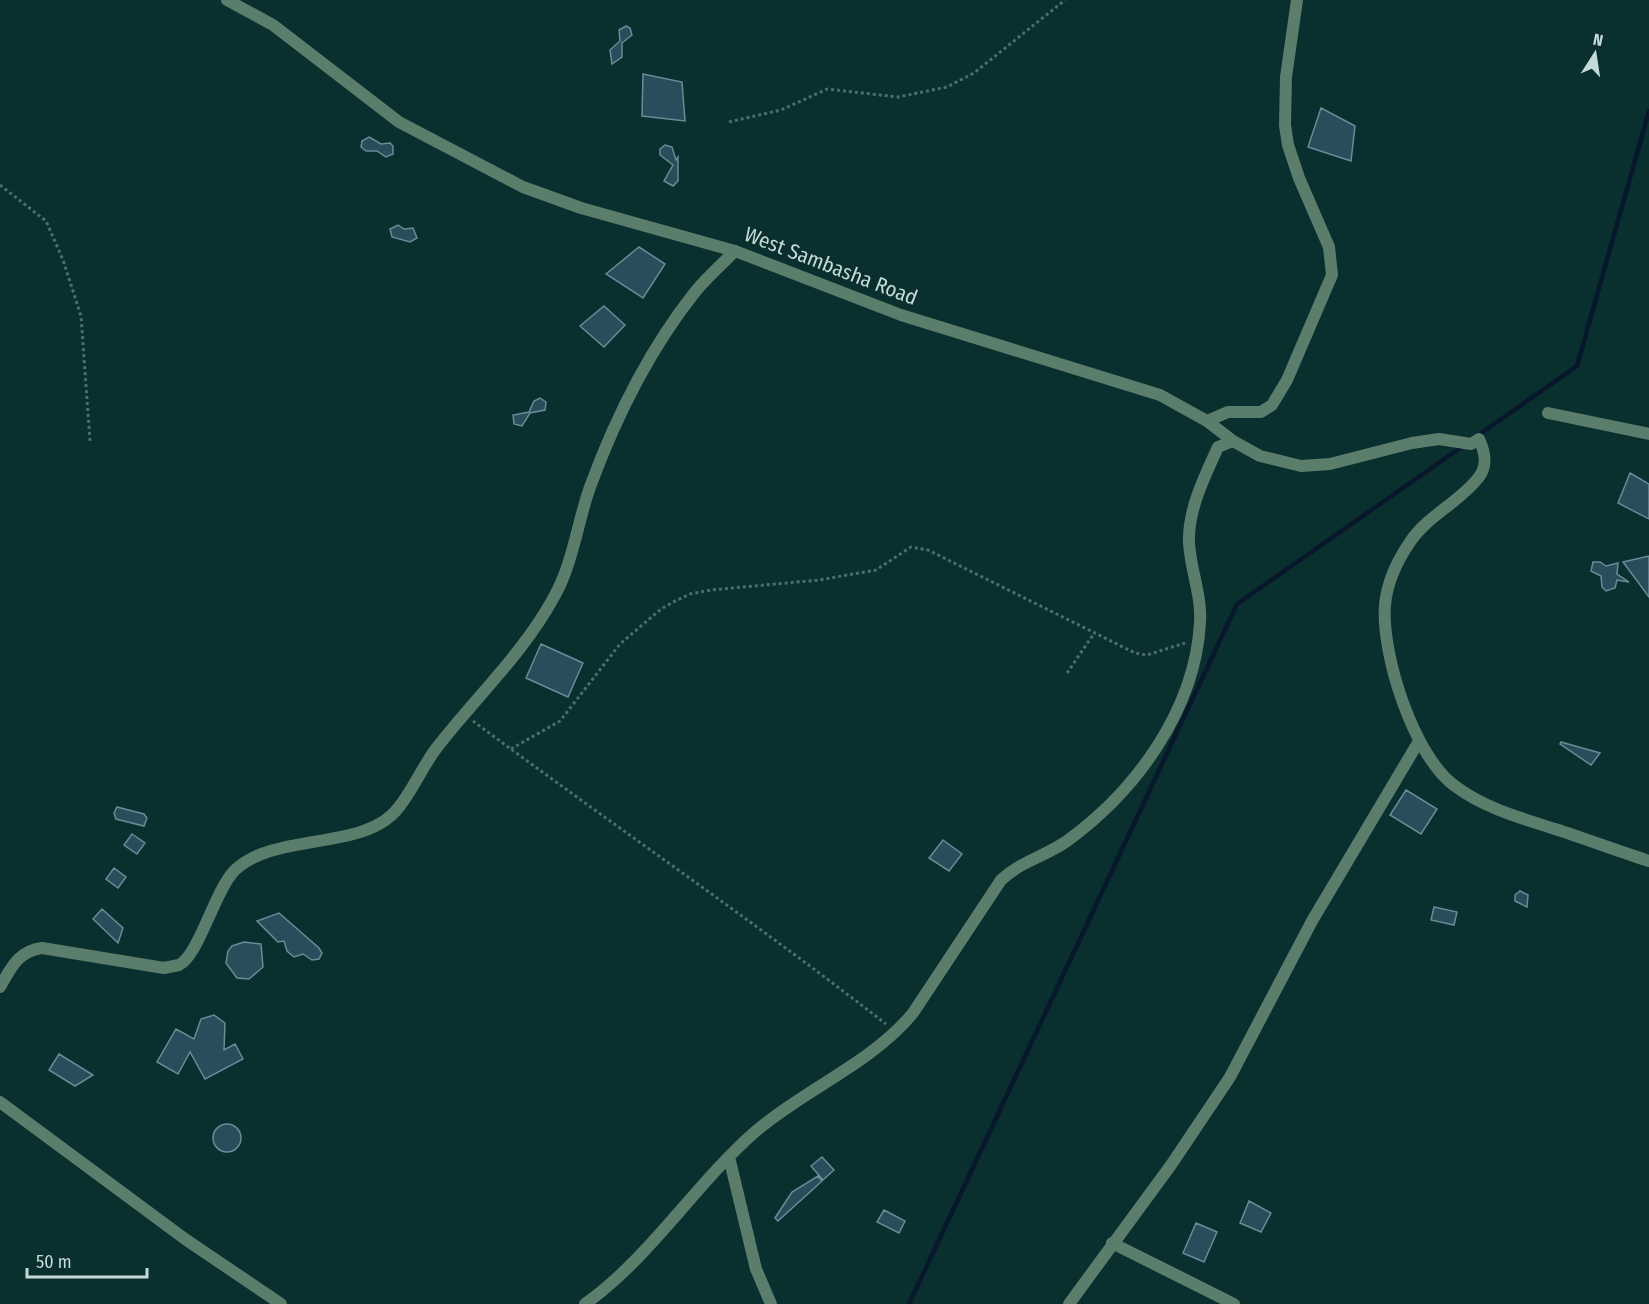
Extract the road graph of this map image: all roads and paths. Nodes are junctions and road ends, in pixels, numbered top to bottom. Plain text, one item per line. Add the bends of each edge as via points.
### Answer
1 (227, 0) edge
2 (1065, 0) edge
3 (1297, 0) edge
4 (729, 122) dead end
5 (0, 185) edge
6 (735, 251) junction
7 (1548, 413) dead end
8 (1207, 421) junction
9 (1649, 434) edge
10 (90, 441) dead end
11 (1233, 441) junction
12 (1095, 632) junction
13 (1198, 638) junction
14 (1067, 673) dead end
15 (465, 715) junction
16 (1419, 741) junction
17 (511, 749) junction
18 (1649, 861) edge
19 (0, 987) edge
20 (896, 1032) junction
21 (0, 1102) edge
22 (729, 1157) junction
23 (1112, 1243) junction
24 (281, 1304) edge
25 (585, 1304) edge
26 (771, 1304) edge
27 (1069, 1304) edge
28 (1234, 1304) edge

1 - 6 street, West Sambasha Road via 273,25 399,122 488,171 581,208
2 - 4 path via 974,73 947,87 898,97 827,89 781,110
3 - 8 street via 1286,77 1285,125 1299,178 1329,247 1332,275 1287,380 1272,405 1261,412 1228,412
5 - 10 path via 46,221 63,260 81,316
6 - 8 street, West Sambasha Road via 901,315 1160,395
6 - 15 street via 696,290 663,336 626,404 591,485 565,574 553,599 506,666
7 - 9 street
8 - 11 street, West Sambasha Road
11 - 13 street via 1218,447 1194,509 1189,542 1199,600
11 - 16 street, West Sambasha Road via 1260,456 1300,465 1352,460 1412,442 1439,439 1472,444 1479,439 1485,452 1479,477 1422,525 1392,573 1385,605 1397,686
12 - 13 path via 1140,655
12 - 14 path
12 - 17 path via 928,550 911,547 876,570 819,580 711,590 677,600 620,644 560,721
13 - 20 street via 1180,702 1141,770 1085,828 1058,847 1017,866 1001,880 913,1013
15 - 17 path
15 - 19 street via 435,750 399,808 385,821 366,830 256,858 236,870 221,890 189,955 180,964 165,968 42,948 22,954
16 - 18 street via 1448,780 1488,805
16 - 23 street via 1312,921 1230,1077
17 - 20 path via 781,942
20 - 22 street via 777,1114
21 - 24 street via 184,1239
22 - 25 street via 646,1248
22 - 26 street via 756,1269
23 - 27 street
23 - 28 street

